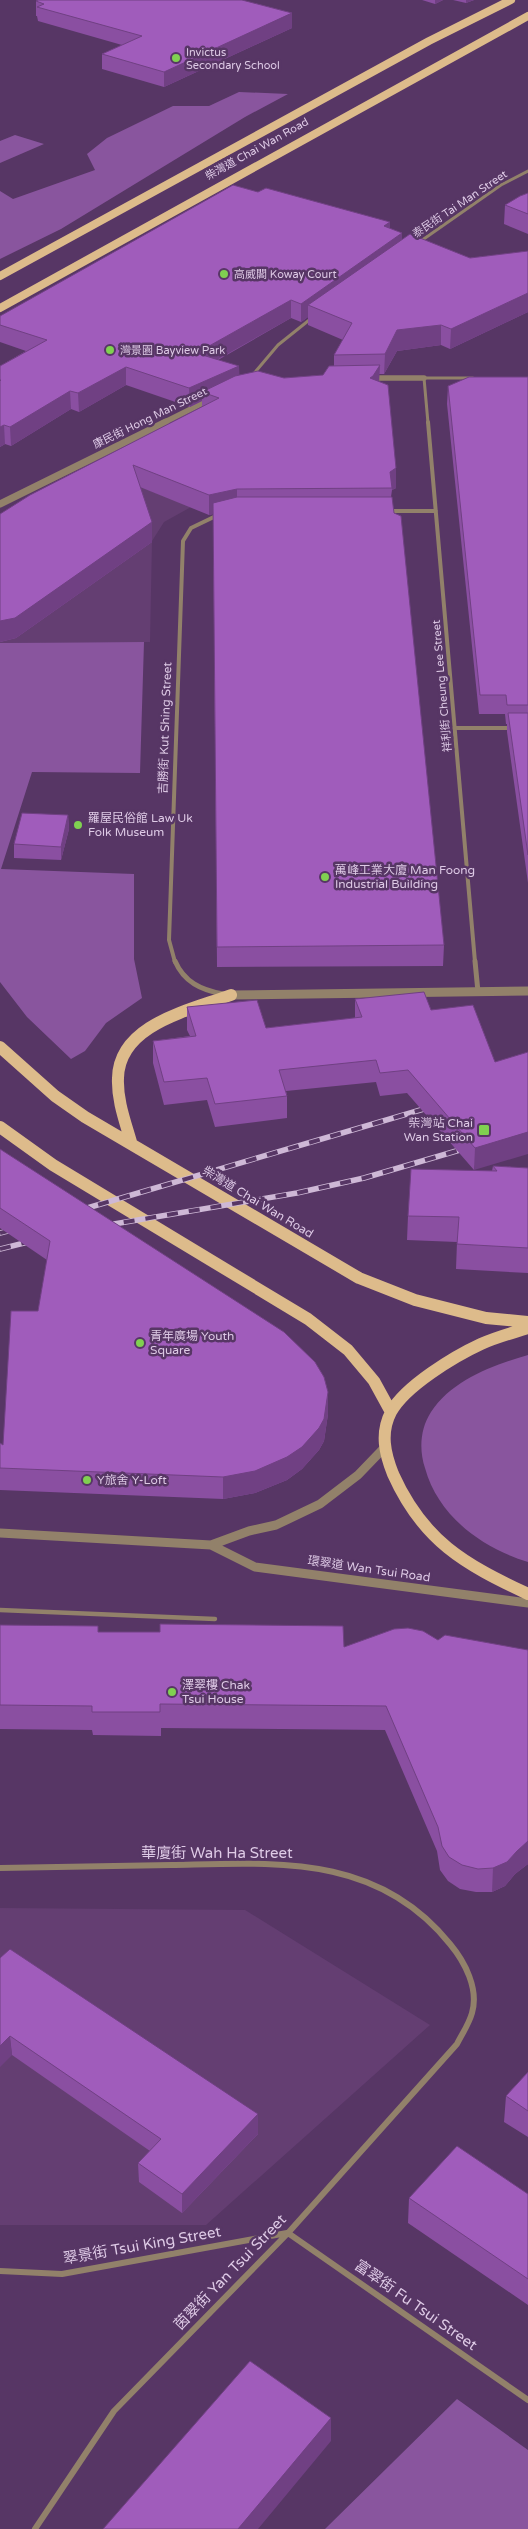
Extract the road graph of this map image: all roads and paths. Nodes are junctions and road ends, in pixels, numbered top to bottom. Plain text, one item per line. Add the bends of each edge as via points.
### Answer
1 (511, 0) edge
2 (528, 16) edge
3 (528, 171) edge
4 (416, 245) edge
5 (0, 276) edge
6 (0, 308) edge
7 (315, 316) edge
8 (357, 378) edge
9 (424, 378) junction
10 (476, 378) edge
11 (248, 381) edge
12 (218, 396) edge
13 (0, 504) edge
14 (383, 511) edge
15 (436, 511) junction
16 (223, 514) edge
17 (454, 728) junction
18 (520, 728) edge
19 (528, 991) edge
20 (478, 992) junction
21 (231, 995) junction
22 (0, 1047) edge
23 (0, 1128) edge
24 (131, 1142) junction
25 (528, 1322) edge
26 (528, 1328) edge
27 (391, 1412) junction
28 (384, 1448) junction
29 (0, 1533) edge
30 (211, 1546) junction
31 (528, 1594) edge
32 (528, 1603) edge
33 (0, 1610) edge
34 (215, 1619) dead end
35 (0, 1868) edge
36 (457, 2044) joint
37 (288, 2233) junction
38 (0, 2271) edge
39 (528, 2400) edge
40 (35, 2529) edge

1 - 5 main road, 柴灣道 Chai Wan Road
2 - 6 main road, 柴灣道 Chai Wan Road
3 - 4 street, 泰民街 Tai Man Street via 502,184
7 - 11 street via 278,345
8 - 9 street
9 - 10 street
9 - 15 street, 祥利街 Cheung Lee Street
12 - 13 street, 康民街 Hong Man Street
14 - 15 street
15 - 17 street, 祥利街 Cheung Lee Street
16 - 21 street, 吉勝街 Kut Shing Street via 192,528 183,541 169,940 173,961 192,984
17 - 18 street
17 - 20 street, 祥利街 Cheung Lee Street
19 - 20 street, 吉勝街 Kut Shing Street
20 - 21 street, 吉勝街 Kut Shing Street
21 - 24 main road via 148,1027 121,1056 117,1085
22 - 24 main road, 柴灣道 Chai Wan Road via 55,1096
23 - 27 main road via 53,1165 308,1319 348,1350 374,1381
24 - 25 main road, 柴灣道 Chai Wan Road via 359,1278 415,1300 486,1318
26 - 27 main road via 480,1344 428,1377
27 - 28 main road
28 - 30 street, 環翠道 Wan Tsui Road via 358,1475 320,1504 276,1525 249,1531
28 - 31 main road via 408,1506 435,1540 468,1565
29 - 30 street, 環翠道 Wan Tsui Road
30 - 32 street, 環翠道 Wan Tsui Road via 255,1567
33 - 34 street
35 - 36 street, 華廈街 Wah Ha Street via 283,1863 372,1883 405,1902 435,1926 457,1950 474,1984 473,2010
36 - 37 street, 茵翠街 Yan Tsui Street
37 - 38 street, 翠景街 Tsui King Street via 62,2274
37 - 39 street, 富翠街 Fu Tsui Street
37 - 40 street, 茵翠街 Yan Tsui Street via 114,2411

